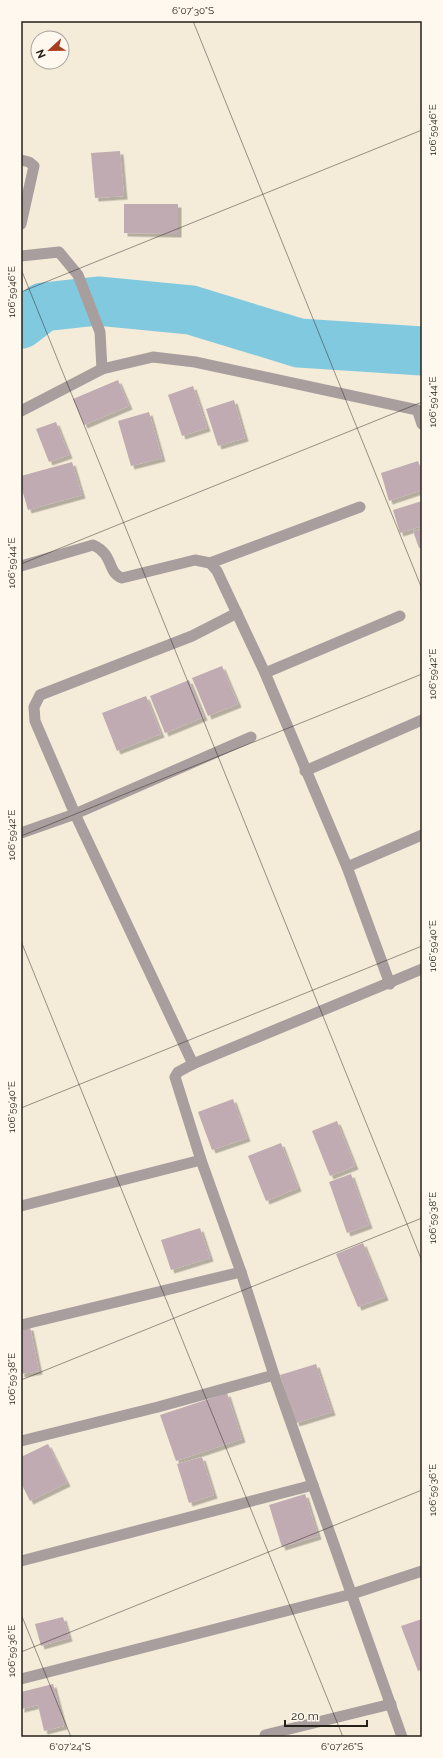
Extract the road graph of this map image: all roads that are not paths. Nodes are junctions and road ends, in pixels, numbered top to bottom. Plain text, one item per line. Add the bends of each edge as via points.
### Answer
1 (21, 160) edge
2 (21, 224) edge
3 (21, 256) edge
4 (102, 369) junction
5 (21, 411) edge
6 (420, 411) edge
7 (422, 424) edge
8 (360, 507) dead end
9 (210, 563) junction
10 (21, 566) edge
11 (237, 614) junction
12 (400, 616) dead end
13 (265, 673) junction
14 (422, 720) edge
15 (251, 737) dead end
16 (305, 771) junction
17 (75, 814) junction
18 (21, 833) edge
19 (422, 835) edge
20 (347, 867) junction
21 (422, 969) edge
22 (390, 984) junction
23 (193, 1064) junction
24 (201, 1160) junction
25 (21, 1206) edge
26 (241, 1272) junction
27 (21, 1324) edge
28 (274, 1375) junction
29 (21, 1441) edge
30 (313, 1485) junction
31 (21, 1561) edge
32 (422, 1571) edge
33 (352, 1594) junction
34 (21, 1679) edge
35 (391, 1704) junction
36 (265, 1735) dead end
37 (402, 1737) edge

1 - 2 street via 34,166
3 - 4 street via 60,252 78,275 100,332
4 - 5 street
4 - 6 street via 153,357 194,362
6 - 7 street
8 - 9 street
9 - 10 street via 203,560 184,562 122,578 115,574 103,550 93,545
9 - 11 street via 224,582
11 - 13 street
11 - 17 street via 192,636 40,695 34,707 35,721
12 - 13 street
13 - 16 street
14 - 16 street
15 - 17 street
16 - 20 street
17 - 18 street
17 - 23 street
19 - 20 street
20 - 22 street
21 - 22 street
22 - 23 street
23 - 24 street via 178,1072 175,1082
24 - 25 street
24 - 26 street
26 - 27 street
26 - 28 street
28 - 29 street
28 - 30 street
30 - 31 street
30 - 33 street
32 - 33 street
33 - 34 street
33 - 35 street
35 - 36 street
35 - 37 street

